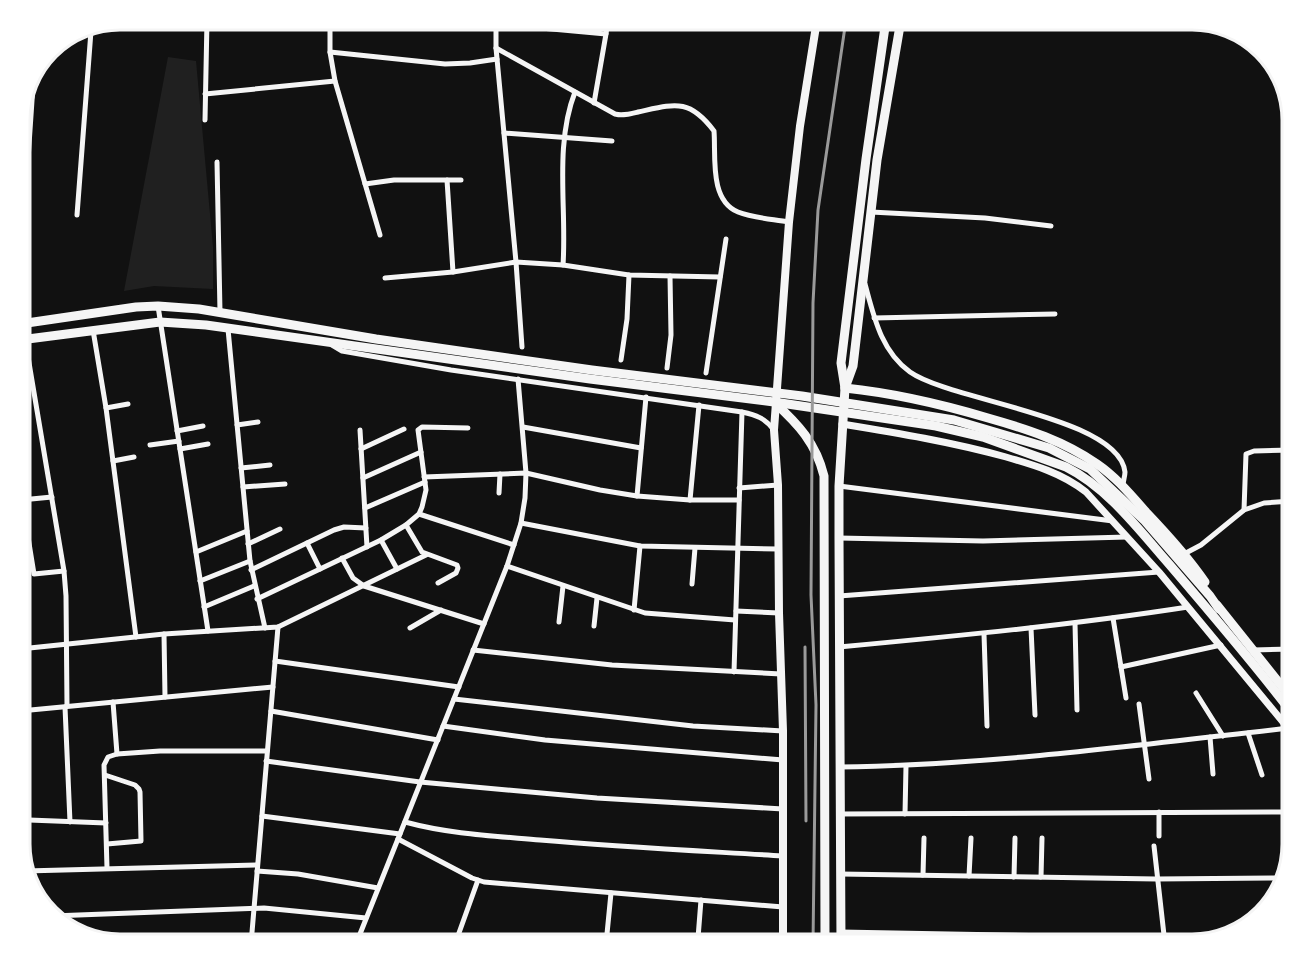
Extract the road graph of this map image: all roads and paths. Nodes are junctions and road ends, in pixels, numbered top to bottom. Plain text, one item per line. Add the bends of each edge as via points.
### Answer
1 (207, 30) edge
2 (330, 30) edge
3 (496, 30) edge
4 (569, 30) edge
5 (607, 30) edge
6 (816, 30) edge
7 (885, 30) edge
8 (899, 30) edge
9 (606, 34) junction
10 (91, 36) edge
11 (496, 48) junction
12 (330, 52) junction
13 (497, 59) junction
14 (335, 81) junction
15 (574, 92) junction
16 (205, 94) junction
17 (594, 103) junction
18 (32, 104) edge
19 (205, 120) dead end
20 (30, 130) edge
21 (504, 134) junction
22 (565, 138) junction
23 (612, 141) dead end
24 (217, 162) dead end
25 (447, 180) junction
26 (461, 180) dead end
27 (365, 184) junction
28 (871, 212) junction
29 (76, 215) dead end
30 (789, 222) junction
31 (1051, 226) dead end
32 (380, 235) dead end
33 (726, 239) dead end
34 (516, 262) junction
35 (563, 265) junction
36 (453, 272) junction
37 (629, 275) junction
38 (670, 276) junction
39 (720, 277) junction
40 (863, 277) junction
41 (386, 278) dead end
42 (158, 306) junction
43 (220, 312) junction
44 (1056, 314) dead end
45 (874, 318) junction
46 (30, 322) edge
47 (160, 322) junction
48 (228, 329) junction
49 (93, 330) junction
50 (30, 339) edge
51 (328, 342) junction
52 (522, 347) dead end
53 (467, 357) junction
54 (621, 360) dead end
55 (667, 369) dead end
56 (706, 373) dead end
57 (30, 378) edge
58 (518, 379) junction
59 (844, 388) junction
60 (646, 397) junction
61 (774, 402) junction
62 (128, 404) dead end
63 (699, 405) junction
64 (106, 408) junction
65 (742, 412) junction
66 (258, 422) dead end
67 (842, 424) junction
68 (237, 425) junction
69 (202, 426) dead end
70 (523, 427) junction
71 (468, 428) dead end
72 (404, 429) dead end
73 (360, 430) dead end
74 (774, 430) junction
75 (177, 431) junction
76 (178, 441) junction
77 (208, 444) dead end
78 (150, 445) dead end
79 (180, 448) junction
80 (361, 448) junction
81 (641, 448) junction
82 (1282, 450) edge
83 (421, 452) junction
84 (134, 457) dead end
85 (113, 461) junction
86 (270, 465) dead end
87 (241, 468) junction
88 (526, 473) junction
89 (500, 474) junction
90 (363, 478) junction
91 (425, 479) junction
92 (285, 484) dead end
93 (778, 485) junction
94 (1123, 485) junction
95 (839, 486) junction
96 (243, 487) junction
97 (740, 488) junction
98 (499, 493) dead end
99 (637, 496) junction
100 (52, 497) junction
101 (30, 499) edge
102 (690, 500) junction
103 (739, 500) junction
104 (1282, 502) edge
105 (365, 508) junction
106 (1244, 510) junction
107 (419, 514) junction
108 (1113, 521) junction
109 (520, 523) junction
110 (406, 525) junction
111 (366, 528) junction
112 (280, 530) dead end
113 (247, 531) junction
114 (1127, 537) junction
115 (839, 538) junction
116 (381, 540) junction
117 (307, 543) junction
118 (248, 544) junction
119 (514, 545) junction
120 (640, 546) junction
121 (367, 547) junction
122 (695, 548) junction
123 (738, 549) junction
124 (778, 549) junction
125 (30, 551) edge
126 (196, 552) junction
127 (1184, 554) junction
128 (426, 555) junction
129 (342, 558) junction
130 (250, 561) junction
131 (507, 566) junction
132 (320, 569) junction
133 (397, 569) junction
134 (251, 570) junction
135 (64, 571) junction
136 (1159, 572) junction
137 (200, 581) junction
138 (438, 583) dead end
139 (692, 584) dead end
140 (254, 586) junction
141 (364, 586) junction
142 (563, 586) junction
143 (839, 596) junction
144 (597, 598) junction
145 (257, 599) junction
146 (204, 607) junction
147 (1188, 607) junction
148 (1219, 609) junction
149 (441, 610) junction
150 (634, 610) junction
151 (736, 611) junction
152 (779, 613) junction
153 (1113, 618) junction
154 (735, 620) junction
155 (559, 622) dead end
156 (1075, 623) junction
157 (484, 624) junction
158 (594, 626) dead end
159 (278, 627) junction
160 (265, 628) junction
161 (410, 628) dead end
162 (1031, 628) junction
163 (208, 631) junction
164 (164, 634) junction
165 (984, 634) junction
166 (136, 637) junction
167 (66, 645) junction
168 (1221, 645) junction
169 (30, 648) edge
170 (839, 648) junction
171 (1282, 649) edge
172 (473, 650) junction
173 (1253, 650) junction
174 (275, 661) junction
175 (1121, 667) junction
176 (734, 672) junction
177 (781, 674) junction
178 (1282, 686) edge
179 (273, 687) junction
180 (459, 687) junction
181 (1197, 693) dead end
182 (165, 697) junction
183 (1126, 698) dead end
184 (454, 699) junction
185 (1282, 699) edge
186 (113, 702) junction
187 (1139, 704) dead end
188 (66, 706) junction
189 (30, 710) edge
190 (1077, 710) dead end
191 (271, 711) junction
192 (1035, 715) dead end
193 (1282, 720) edge
194 (443, 726) junction
195 (987, 726) dead end
196 (783, 730) junction
197 (1282, 731) edge
198 (1248, 733) junction
199 (1223, 736) junction
200 (1209, 737) junction
201 (438, 740) junction
202 (1144, 746) junction
203 (267, 751) junction
204 (117, 754) junction
205 (783, 760) junction
206 (266, 761) junction
207 (906, 766) junction
208 (839, 767) junction
209 (1213, 774) dead end
210 (105, 775) junction
211 (1262, 775) dead end
212 (1149, 779) dead end
213 (420, 782) junction
214 (783, 809) junction
215 (1282, 812) edge
216 (1159, 813) junction
217 (840, 814) junction
218 (905, 814) junction
219 (262, 816) junction
220 (30, 820) edge
221 (70, 822) junction
222 (405, 822) junction
223 (106, 823) junction
224 (399, 836) junction
225 (1159, 836) dead end
226 (924, 838) dead end
227 (971, 838) dead end
228 (1015, 838) dead end
229 (1042, 838) dead end
230 (106, 844) junction
231 (1154, 846) dead end
232 (783, 856) junction
233 (107, 868) junction
234 (257, 868) junction
235 (34, 871) edge
236 (840, 874) junction
237 (923, 875) junction
238 (969, 876) junction
239 (1014, 877) junction
240 (1041, 877) junction
241 (1275, 878) edge
242 (1156, 879) junction
243 (478, 880) junction
244 (378, 888) junction
245 (611, 892) junction
246 (700, 900) junction
247 (783, 908) junction
248 (253, 909) junction
249 (66, 916) edge
250 (366, 918) junction
251 (840, 932) joint
252 (252, 934) edge
253 (360, 934) edge
254 (459, 934) edge
255 (607, 934) edge
256 (698, 934) edge
257 (783, 934) edge
258 (825, 934) edge
259 (905, 934) edge
260 (1164, 934) edge

1 - 16 street
2 - 12 street
3 - 11 street
4 - 9 street
5 - 9 street
6 - 30 main road
7 - 59 main road via 841,356
8 - 28 main road
9 - 17 street
10 - 29 street
11 - 13 street
11 - 15 street
12 - 13 street via 445,64
12 - 14 street
13 - 21 street
14 - 16 street
14 - 27 street
15 - 17 street
15 - 22 street
16 - 19 street
17 - 30 street via 619,115 665,107 692,109 714,131 718,188 727,204 738,212
18 - 20 street
21 - 22 street
21 - 34 street
22 - 23 street
22 - 35 street
24 - 43 street
25 - 26 street
25 - 27 street
25 - 36 street
27 - 32 street
28 - 31 street
28 - 40 main road
30 - 74 main road
33 - 39 street
34 - 35 street
34 - 36 street
34 - 52 street
35 - 37 street
36 - 41 street
37 - 38 street
37 - 54 street
38 - 39 street
38 - 55 street
39 - 56 street
40 - 45 street
40 - 59 main road via 853,366
42 - 43 main road
42 - 46 main road
42 - 47 street
43 - 53 main road
44 - 45 street
45 - 94 street via 892,354 909,371 924,380 1054,419 1095,437 1118,458 1125,471
47 - 48 main road
47 - 49 main road
47 - 75 street
48 - 51 main road
48 - 68 street
49 - 50 main road
49 - 64 street
51 - 53 main road
51 - 58 street via 342,351
53 - 61 main road via 590,380
53 - 148 main road via 922,414 1038,444 1071,458 1098,476 1145,521
57 - 100 street
58 - 60 street
58 - 70 street
59 - 67 main road
59 - 94 main road via 921,400 1030,430 1087,457
60 - 63 street
60 - 81 street
61 - 185 main road via 952,429 1066,467 1088,480 1137,528
61 - 258 main road via 797,423 815,448 826,489
62 - 64 street
63 - 65 street
63 - 102 street
64 - 85 street
65 - 74 street via 767,421
65 - 97 street
66 - 68 street
67 - 95 main road
67 - 108 street via 968,447 1054,472 1086,492
68 - 87 street
69 - 75 street
70 - 81 street
70 - 88 street
71 - 83 street via 420,428 417,432
72 - 80 street
73 - 80 street
74 - 93 main road
75 - 76 street
76 - 78 street
76 - 79 street
77 - 79 street
79 - 126 street
80 - 90 street
81 - 99 street
82 - 106 street via 1246,454
83 - 90 street
83 - 91 street
84 - 85 street
85 - 166 street
86 - 87 street
87 - 96 street
88 - 89 street
88 - 99 street
88 - 109 street
89 - 91 street
89 - 98 street
90 - 105 street
91 - 105 street
91 - 107 street via 425,498
92 - 96 street
93 - 97 street
93 - 124 main road
94 - 127 main road
95 - 108 street
95 - 115 main road
96 - 113 street
97 - 103 street
99 - 102 street
100 - 101 street
100 - 135 street
102 - 103 street
103 - 123 street
104 - 106 street
105 - 111 street
106 - 127 street
107 - 110 street
107 - 119 street
108 - 114 street
109 - 119 street
109 - 120 street
110 - 116 street
110 - 128 street
111 - 117 street via 344,527
111 - 121 street
112 - 118 street
113 - 118 street
113 - 126 street
114 - 115 street via 983,541
114 - 136 street
115 - 143 main road
116 - 121 street
116 - 133 street
117 - 132 street
117 - 134 street
118 - 130 street
119 - 131 street
120 - 122 street
120 - 150 street
121 - 129 street
122 - 123 street
122 - 139 street
123 - 124 street
123 - 151 street
124 - 152 main road
125 - 135 street via 34,574
126 - 137 street
127 - 148 main road
128 - 133 street
128 - 138 street via 458,568
129 - 132 street
129 - 141 street via 353,578
130 - 134 street
130 - 137 street
131 - 142 street
131 - 157 street
132 - 145 street
133 - 141 street
134 - 140 street
135 - 167 street
136 - 143 street
136 - 147 street
137 - 146 street
140 - 145 street
140 - 146 street
141 - 149 street
141 - 159 street
142 - 144 street
142 - 155 street
143 - 170 main road
144 - 150 street
144 - 158 street
145 - 160 street
146 - 163 street
147 - 153 street
147 - 168 street
148 - 173 main road
149 - 157 street
149 - 161 street
150 - 154 street
151 - 152 street
151 - 154 street
152 - 177 main road
153 - 156 street
153 - 175 street
154 - 176 street
156 - 162 street
156 - 190 street
157 - 172 street
159 - 160 street
159 - 174 street
160 - 163 street
162 - 165 street
162 - 192 street
163 - 164 street
164 - 166 street
164 - 182 street
165 - 170 street
165 - 195 street
166 - 167 street
167 - 169 street
167 - 188 street
168 - 175 street
168 - 193 street
170 - 208 main road
171 - 173 street
172 - 176 street via 612,665
172 - 180 street
173 - 178 main road
174 - 179 street
174 - 180 street
175 - 183 street
176 - 177 street
177 - 196 main road
179 - 182 street
179 - 191 street
180 - 184 street
181 - 199 street
182 - 186 street
184 - 194 street
184 - 196 street via 693,726
186 - 188 street
186 - 204 street
187 - 202 street
188 - 189 street
188 - 221 street
191 - 201 street
191 - 203 street
194 - 201 street
194 - 205 street via 545,740
196 - 205 main road
197 - 198 street
198 - 199 street
198 - 211 street
199 - 200 street
200 - 202 street
200 - 209 street
201 - 213 street
202 - 207 street
202 - 212 street
203 - 204 street
203 - 206 street
204 - 210 street via 105,761
205 - 214 main road
206 - 213 street
206 - 219 street
207 - 208 street
207 - 218 street
208 - 217 main road
210 - 223 street
210 - 230 street via 135,785 140,792 141,841
213 - 214 street
213 - 222 street
214 - 232 main road
215 - 216 street
216 - 218 street
216 - 225 street
217 - 218 street
217 - 236 main road
219 - 224 street
219 - 234 street
220 - 221 street
221 - 223 street
222 - 224 street
222 - 232 street via 472,835
223 - 230 street
224 - 243 street
224 - 244 street
226 - 237 street
227 - 238 street
228 - 239 street
229 - 240 street
230 - 233 street
231 - 242 street
232 - 247 main road
233 - 234 street
233 - 235 street
234 - 244 street
234 - 248 street
236 - 237 street
236 - 251 main road
237 - 238 street
238 - 239 street
239 - 240 street
240 - 242 street
241 - 242 street
242 - 260 street
243 - 245 street
243 - 254 street
244 - 250 street
245 - 246 street
245 - 255 street
246 - 247 street
246 - 256 street
247 - 257 main road
248 - 249 street
248 - 250 street
248 - 252 street
250 - 253 street
251 - 259 street

